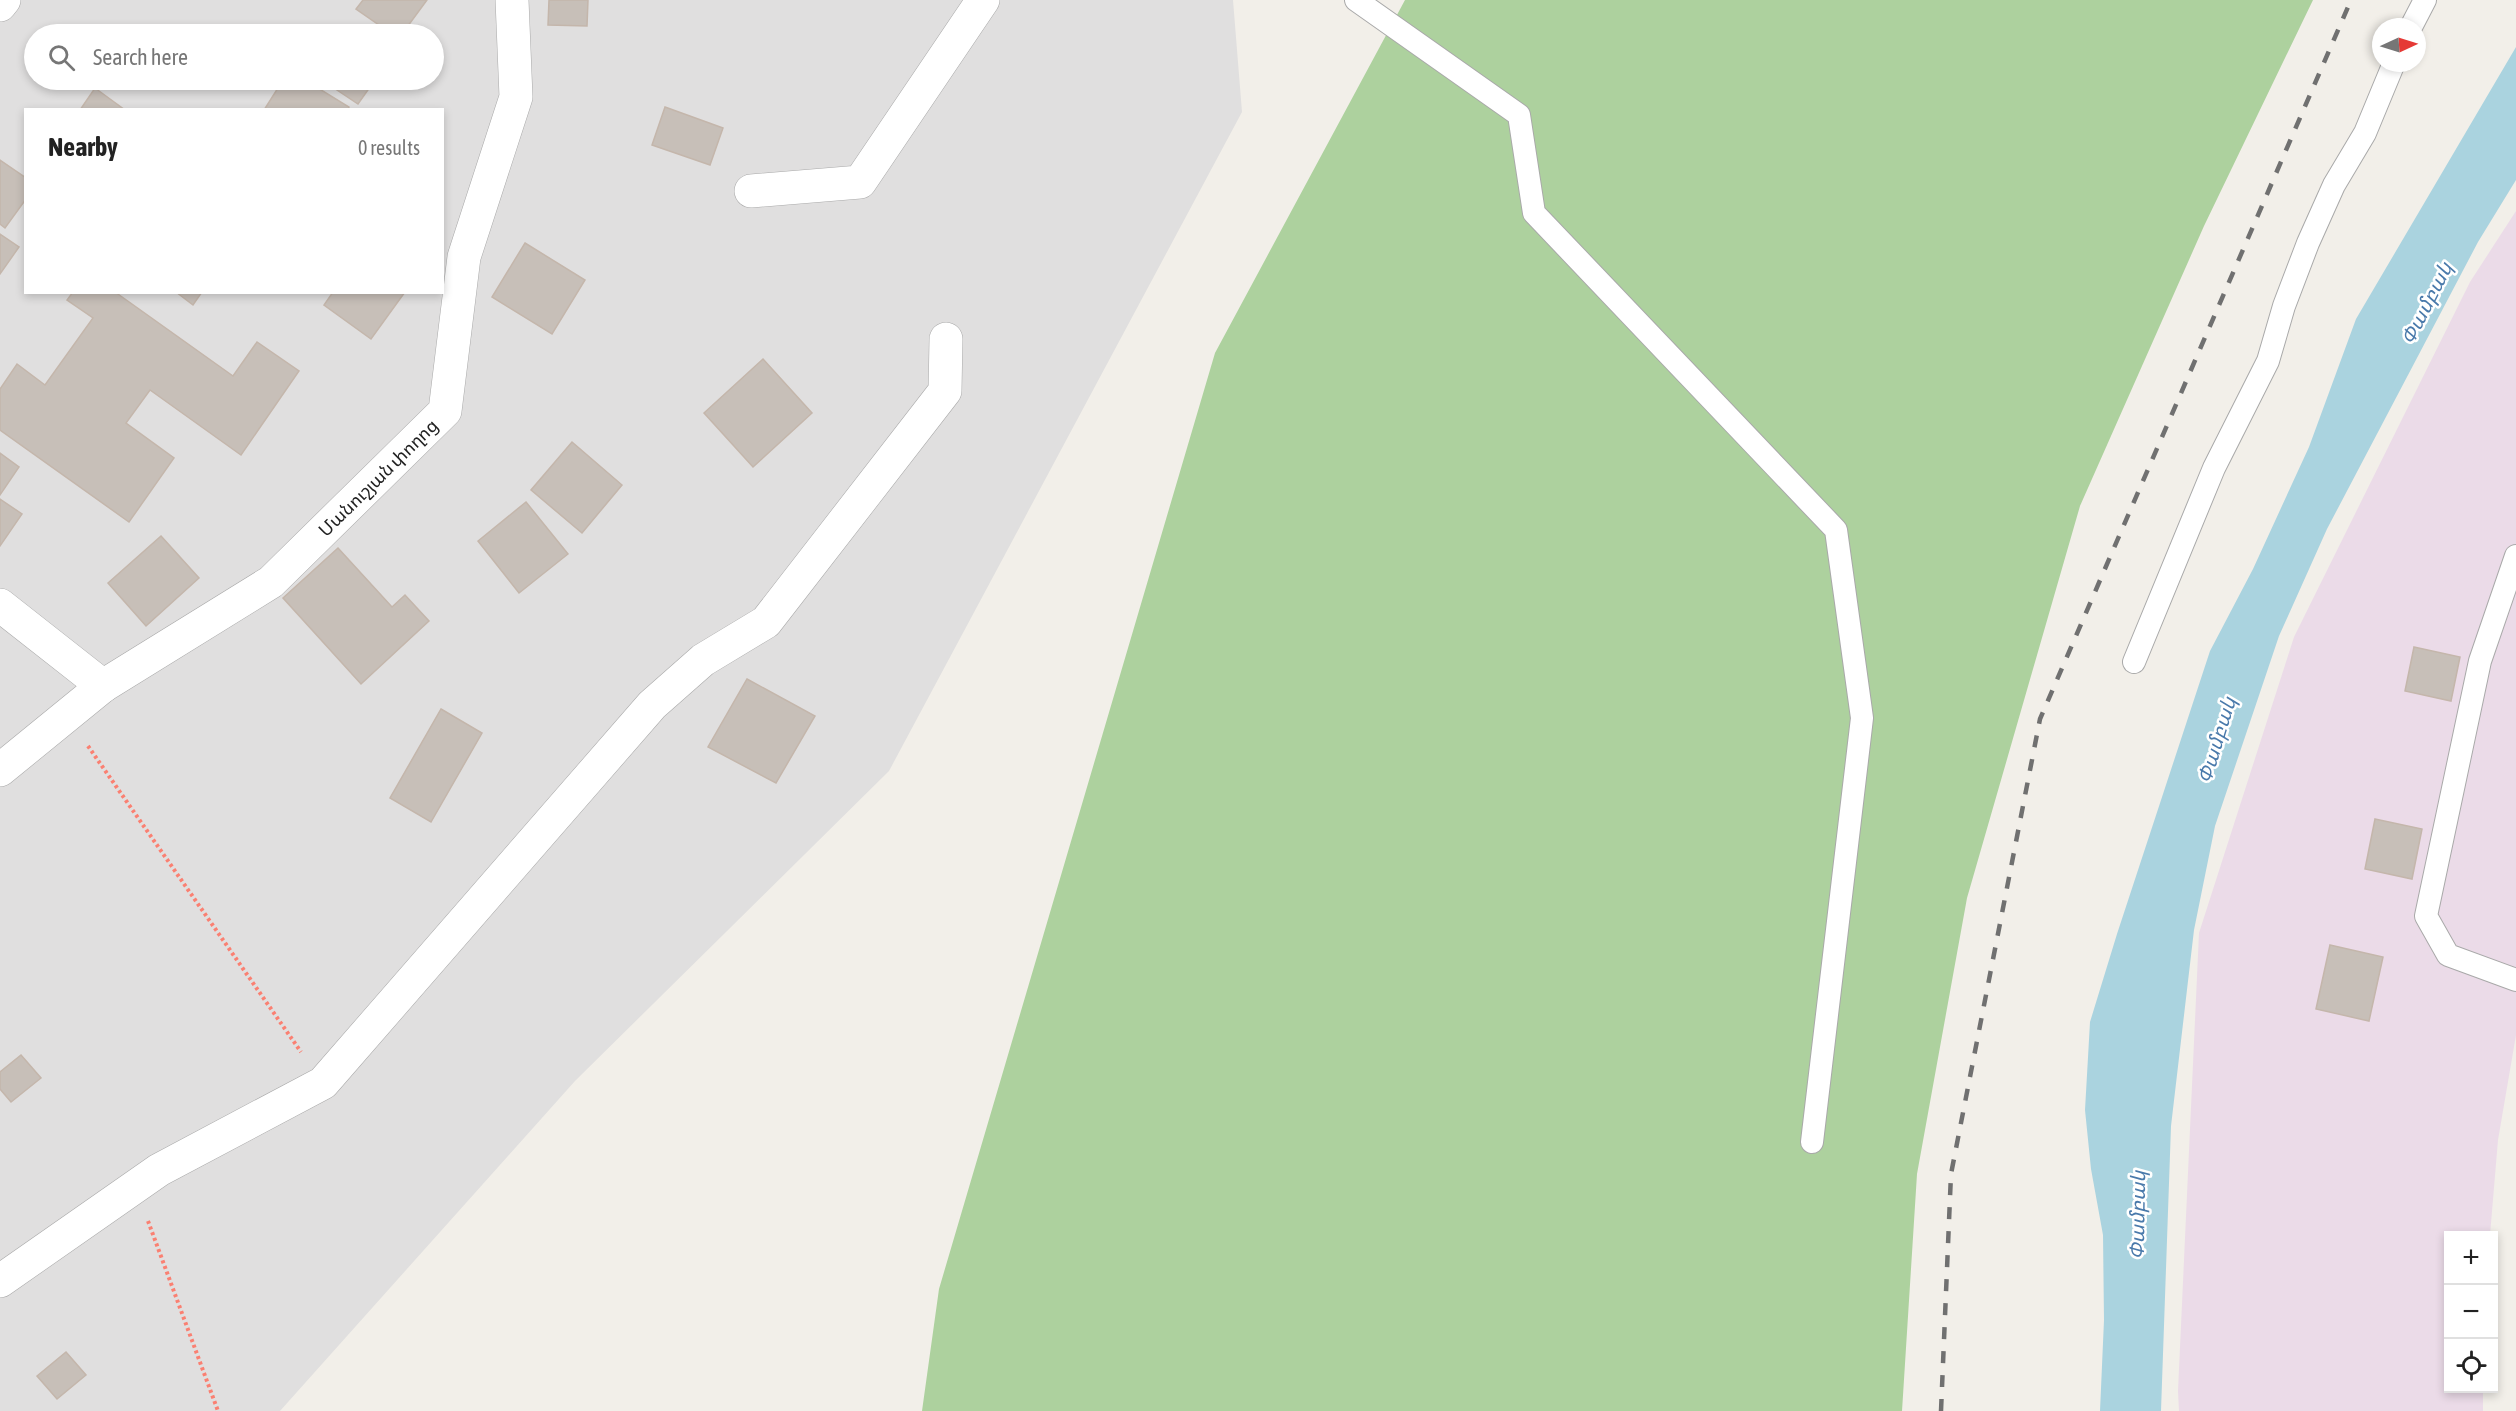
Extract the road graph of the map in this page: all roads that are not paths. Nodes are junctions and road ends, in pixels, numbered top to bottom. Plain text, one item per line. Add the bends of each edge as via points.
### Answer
1 (4, 0) edge
2 (512, 0) edge
3 (983, 0) edge
4 (1356, 0) edge
5 (2425, 0) edge
6 (0, 4) edge
7 (2416, 18) edge
8 (2390, 72) edge
9 (751, 191) dead end
10 (946, 339) dead end
11 (2516, 556) edge
12 (0, 605) edge
13 (2134, 662) dead end
14 (103, 686) junction
15 (0, 770) edge
16 (2516, 980) edge
17 (1812, 1142) dead end
18 (0, 1281) edge

1 - 6 street
2 - 14 street, Մանուշյան փողոց via 516,97 464,257 445,411 271,582
3 - 9 street via 860,182
4 - 17 lane via 1518,115 1534,213 1836,530 1862,718
5 - 7 lane
8 - 13 lane via 2365,134 2334,185 2308,243 2268,361 2214,468
10 - 18 street via 945,391 766,621 703,660 652,705 323,1083 159,1170
11 - 16 lane via 2480,661 2427,916 2448,955
12 - 14 street
14 - 15 street, Մանուշյան փողոց

